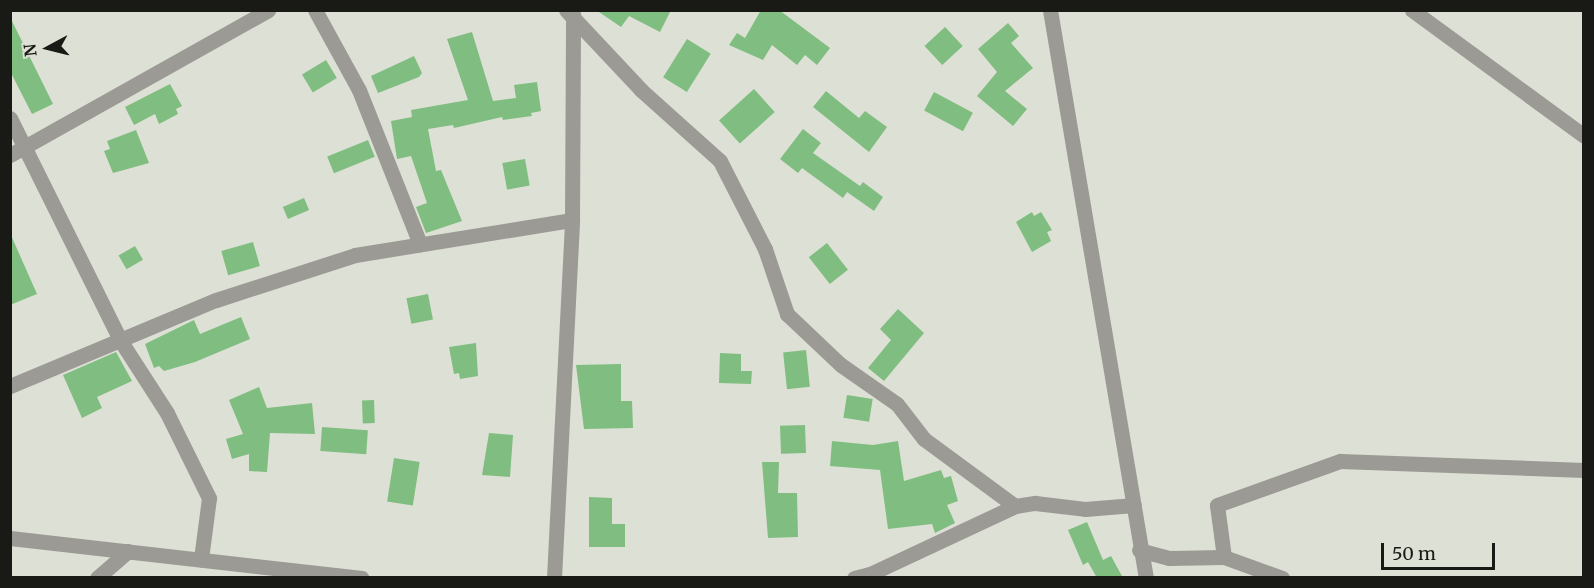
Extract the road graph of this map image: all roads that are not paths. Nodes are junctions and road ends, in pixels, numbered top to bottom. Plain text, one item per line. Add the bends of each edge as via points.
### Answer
1 (268, 10) edge
2 (315, 10) edge
3 (1050, 10) edge
4 (1412, 10) edge
5 (571, 13) edge
6 (10, 118) edge
7 (1584, 136) edge
8 (25, 145) junction
9 (10, 155) edge
10 (572, 220) junction
11 (420, 244) junction
12 (120, 340) junction
13 (10, 386) edge
14 (1584, 470) edge
15 (1134, 505) junction
16 (1015, 506) junction
17 (10, 538) edge
18 (1139, 550) junction
19 (128, 551) junction
20 (1224, 557) junction
21 (201, 559) junction
22 (97, 578) edge
23 (362, 578) edge
24 (554, 578) edge
25 (854, 578) edge
26 (1146, 578) edge
27 (1282, 578) edge

1 - 8 street
2 - 11 street via 359,90
3 - 15 street
4 - 7 street
5 - 10 street
5 - 16 street via 641,90 720,161 765,249 787,314 841,365 897,404 924,439
6 - 8 street
8 - 9 street
8 - 12 street
10 - 11 street
10 - 24 street
11 - 12 street via 355,255 216,300
12 - 13 street
12 - 21 street via 167,413 209,498
14 - 20 street via 1340,461 1218,505
15 - 16 street
15 - 18 street
16 - 25 street
17 - 19 street
18 - 20 street via 1169,558
18 - 26 street
19 - 21 street
19 - 22 street
20 - 27 street
21 - 23 street

